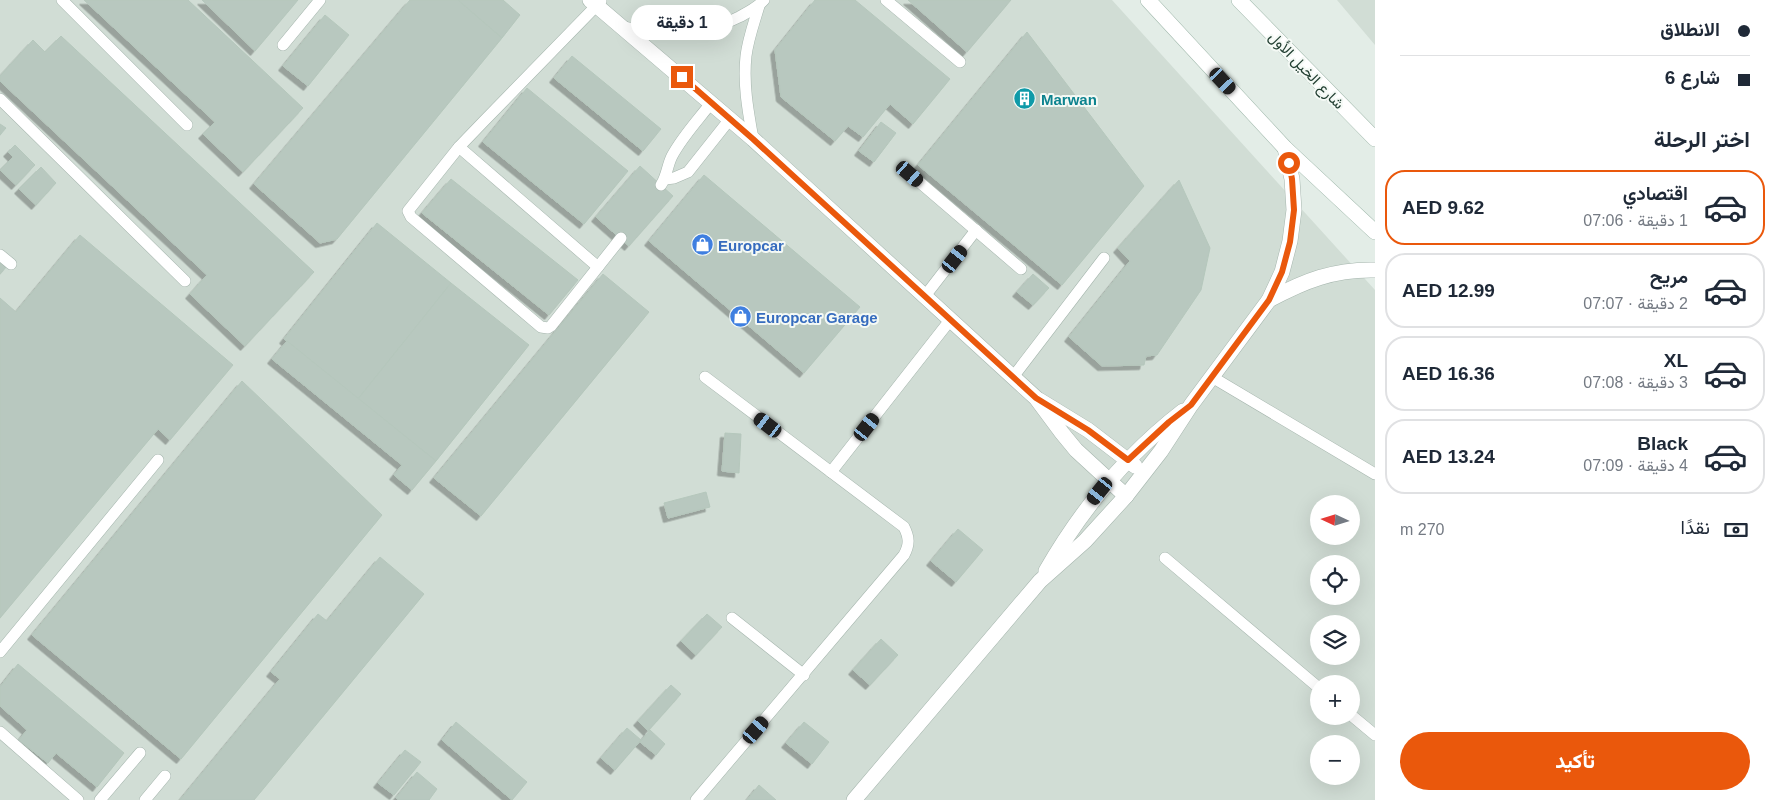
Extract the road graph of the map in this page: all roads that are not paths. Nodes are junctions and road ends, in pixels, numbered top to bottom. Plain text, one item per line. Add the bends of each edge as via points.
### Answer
1 (62, 0) edge
2 (320, 0) edge
3 (886, 0) edge
4 (1148, 0) edge
5 (1239, 0) edge
6 (596, 2) edge
7 (761, 3) edge
8 (622, 26) junction
9 (282, 45) dead end
10 (960, 62) dead end
11 (0, 99) edge
12 (711, 103) junction
13 (730, 119) junction
14 (187, 125) dead end
15 (753, 139) junction
16 (1375, 139) edge
17 (460, 147) junction
18 (1285, 148) junction
19 (910, 174) dead end
20 (976, 230) junction
21 (1375, 232) edge
22 (621, 238) dead end
23 (0, 254) edge
24 (1104, 258) dead end
25 (11, 264) dead end
26 (598, 267) junction
27 (1021, 269) dead end
28 (1375, 270) edge
29 (185, 281) dead end
30 (925, 296) junction
31 (1269, 300) junction
32 (951, 320) junction
33 (705, 377) dead end
34 (1013, 377) junction
35 (1212, 377) junction
36 (1036, 398) junction
37 (1191, 405) junction
38 (158, 460) dead end
39 (1128, 460) junction
40 (831, 472) junction
41 (1144, 474) junction
42 (1375, 474) edge
43 (1109, 481) junction
44 (1126, 496) junction
45 (1165, 558) dead end
46 (1040, 581) junction
47 (732, 618) dead end
48 (0, 652) edge
49 (804, 675) junction
50 (1310, 680) edge
51 (1360, 722) edge
52 (0, 732) edge
53 (1375, 735) edge
54 (140, 753) dead end
55 (165, 776) dead end
56 (78, 800) edge
57 (100, 800) edge
58 (145, 800) edge
59 (696, 800) edge
60 (854, 800) edge

1 - 14 lane
2 - 9 lane
3 - 10 lane
4 - 18 street
5 - 16 street, شارع الخيل الأول
6 - 8 street
6 - 17 lane
7 - 8 lane via 727,23 685,34 664,34
7 - 15 lane via 746,56 747,106
8 - 12 street
11 - 29 lane
12 - 13 street
12 - 13 lane via 672,155 663,182 688,172
13 - 15 street
15 - 30 street
17 - 26 lane
17 - 26 lane via 409,208 409,214 418,224 545,328 551,326
18 - 21 street
18 - 31 street via 1294,210 1282,272
19 - 20 lane
20 - 27 lane
20 - 30 lane
22 - 26 lane
23 - 25 lane
24 - 34 lane
28 - 31 street via 1328,275 1297,285
30 - 32 street
31 - 35 street
32 - 34 street
32 - 40 lane
33 - 40 lane
34 - 36 street
35 - 37 street
35 - 42 lane
36 - 39 street via 1083,426
36 - 43 street via 1062,433
37 - 39 street
37 - 41 street
38 - 48 lane
39 - 41 street
39 - 43 street
40 - 49 lane via 904,527 909,546
41 - 44 street
43 - 44 street
43 - 46 street via 1083,512
44 - 46 street
45 - 50 lane
46 - 60 street
47 - 49 lane
49 - 59 lane
51 - 53 lane
52 - 56 lane
54 - 57 lane
55 - 58 lane

